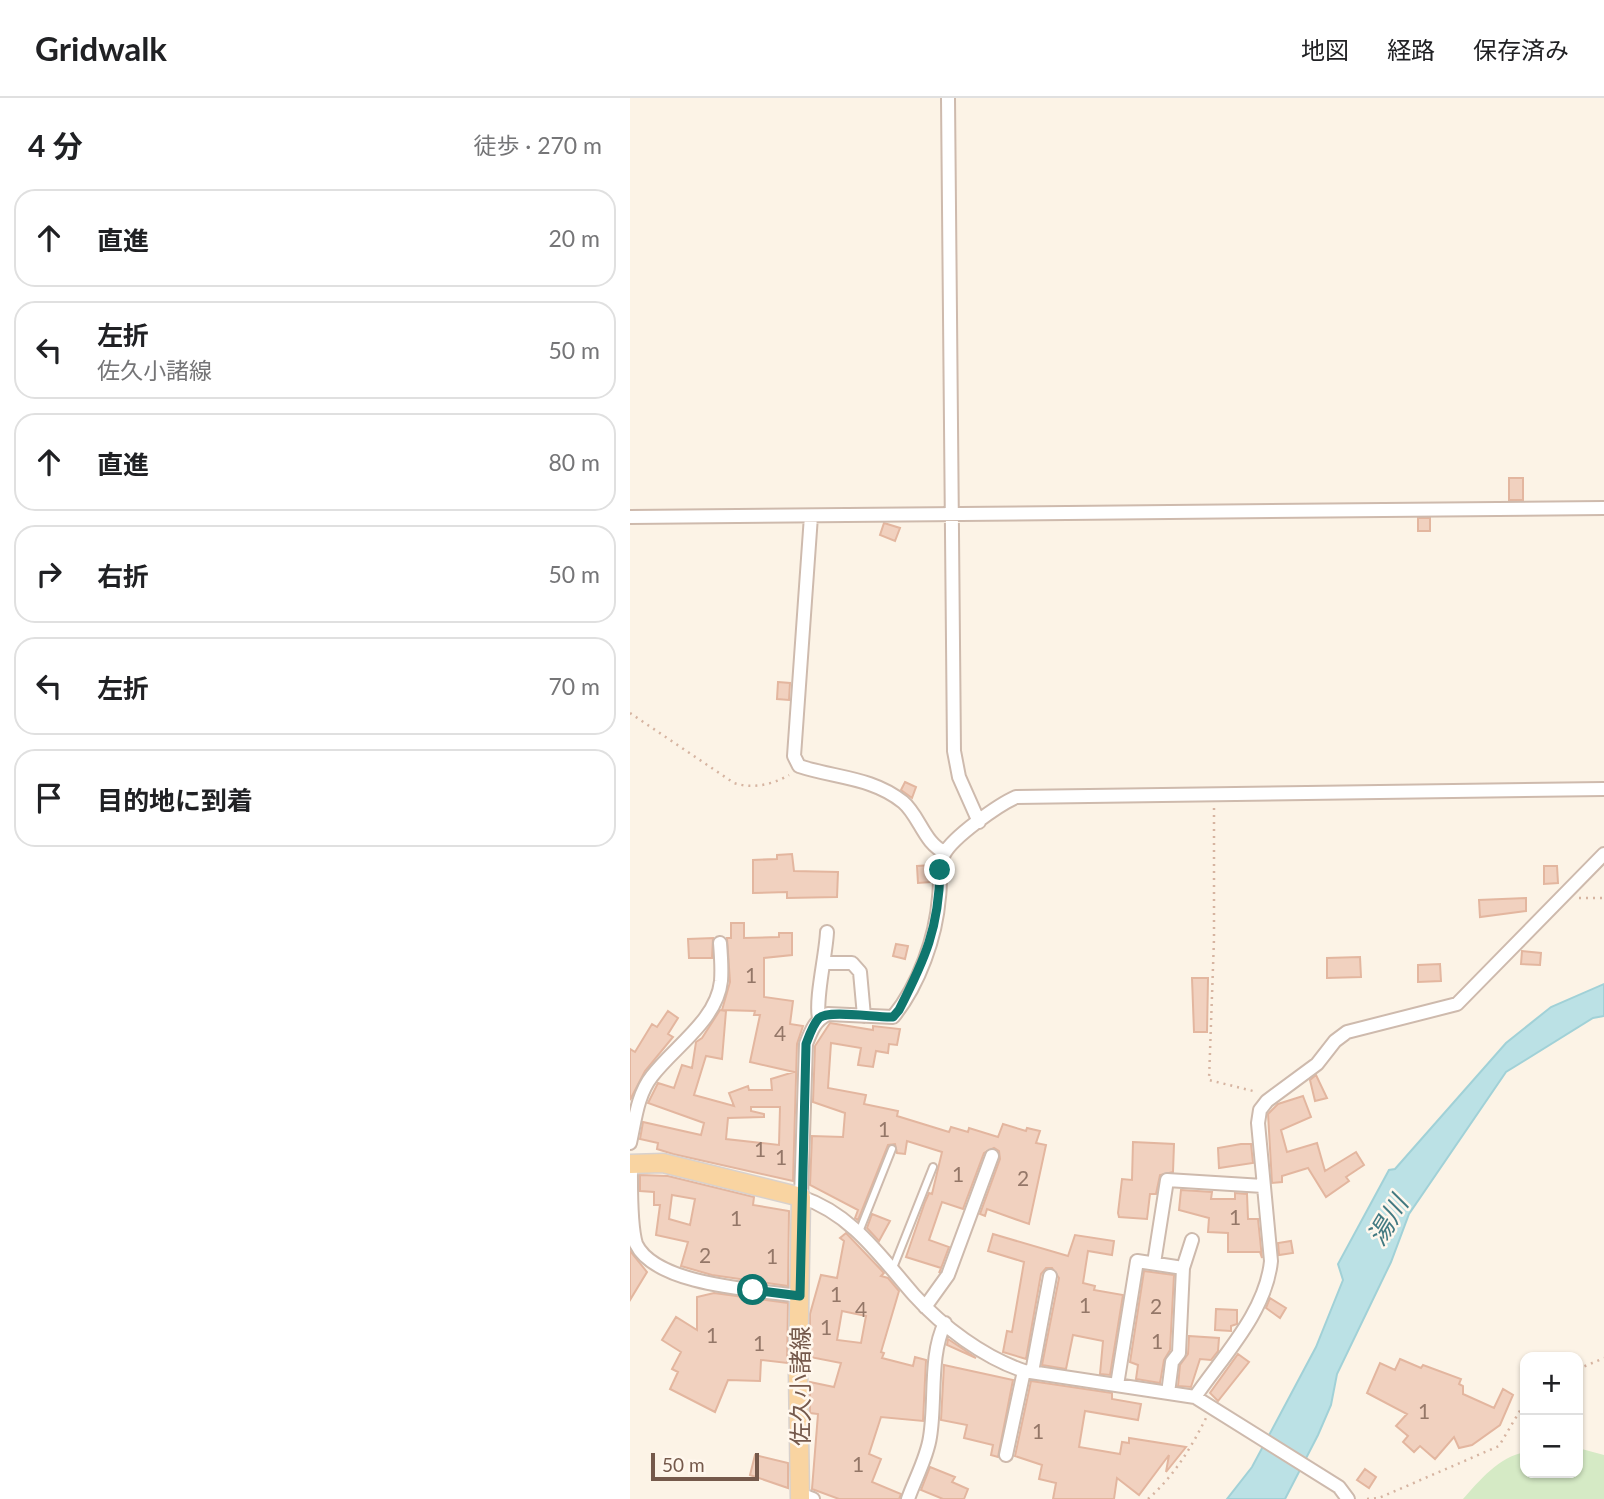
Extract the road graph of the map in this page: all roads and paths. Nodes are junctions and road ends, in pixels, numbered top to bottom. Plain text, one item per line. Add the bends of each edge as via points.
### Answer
1 (948, 98) edge
2 (1604, 508) edge
3 (811, 516) junction
4 (950, 516) junction
5 (630, 517) edge
6 (630, 713) edge
7 (799, 766) junction
8 (1604, 789) edge
9 (1214, 794) junction
10 (979, 822) junction
11 (945, 852) junction
12 (1604, 854) edge
13 (1604, 898) edge
14 (1562, 899) junction
15 (827, 932) dead end
16 (720, 943) dead end
17 (825, 963) junction
18 (863, 1016) junction
19 (819, 1018) junction
20 (1266, 1101) junction
21 (630, 1143) edge
22 (892, 1149) dead end
23 (992, 1156) dead end
24 (630, 1164) edge
25 (933, 1167) dead end
26 (1263, 1186) junction
27 (801, 1197) junction
28 (859, 1232) junction
29 (1192, 1240) dead end
30 (1154, 1262) junction
31 (893, 1268) junction
32 (1183, 1268) junction
33 (1050, 1276) dead end
34 (800, 1296) junction
35 (925, 1307) junction
36 (945, 1324) junction
37 (1604, 1358) edge
38 (1583, 1367) edge
39 (1028, 1371) junction
40 (1117, 1385) junction
41 (1168, 1393) junction
42 (1195, 1397) junction
43 (1212, 1406) junction
44 (1520, 1410) edge
45 (1006, 1455) dead end
46 (804, 1497) edge
47 (908, 1499) edge
48 (1149, 1499) edge
49 (1348, 1499) edge
50 (1367, 1499) edge

1 - 4 street
2 - 4 street
3 - 4 street
3 - 5 street
3 - 7 street via 794,756
4 - 10 street via 954,751 959,777
6 - 7 path via 681,750 744,786 772,784
7 - 11 street via 881,788 905,803 932,843
8 - 9 street
9 - 10 street via 1026,795 1008,800
9 - 20 path via 1209,1080 1259,1093
10 - 11 street
11 - 18 street via 927,956 893,1017
12 - 14 street
13 - 14 path
14 - 20 street via 1457,1004 1347,1032 1317,1063
15 - 17 street
16 - 21 street via 718,995 651,1077 638,1104
17 - 18 street via 852,963 860,972
17 - 19 street
18 - 19 street via 828,1014
19 - 27 street via 806,1044
20 - 26 street via 1258,1123
22 - 28 lane
23 - 35 street via 948,1275
24 - 27 main road via 663,1163
24 - 34 street via 634,1240 645,1255 700,1282
25 - 31 lane
26 - 30 street via 1167,1181
26 - 42 street via 1269,1279 1251,1318
27 - 28 street via 828,1208
27 - 34 main road, 佐久小諸線
28 - 31 street
29 - 32 street
30 - 32 street
30 - 40 street via 1137,1261
31 - 35 street
32 - 41 street via 1179,1353 1172,1362
33 - 39 street
34 - 46 main road, 佐久小諸線
35 - 36 street
36 - 39 street via 996,1362
36 - 47 street via 936,1347 930,1441
37 - 38 path
39 - 40 street
39 - 45 street
40 - 41 street
41 - 42 street
42 - 43 street
43 - 48 path via 1191,1448
43 - 49 street via 1339,1487
44 - 50 path via 1499,1446 1379,1498

